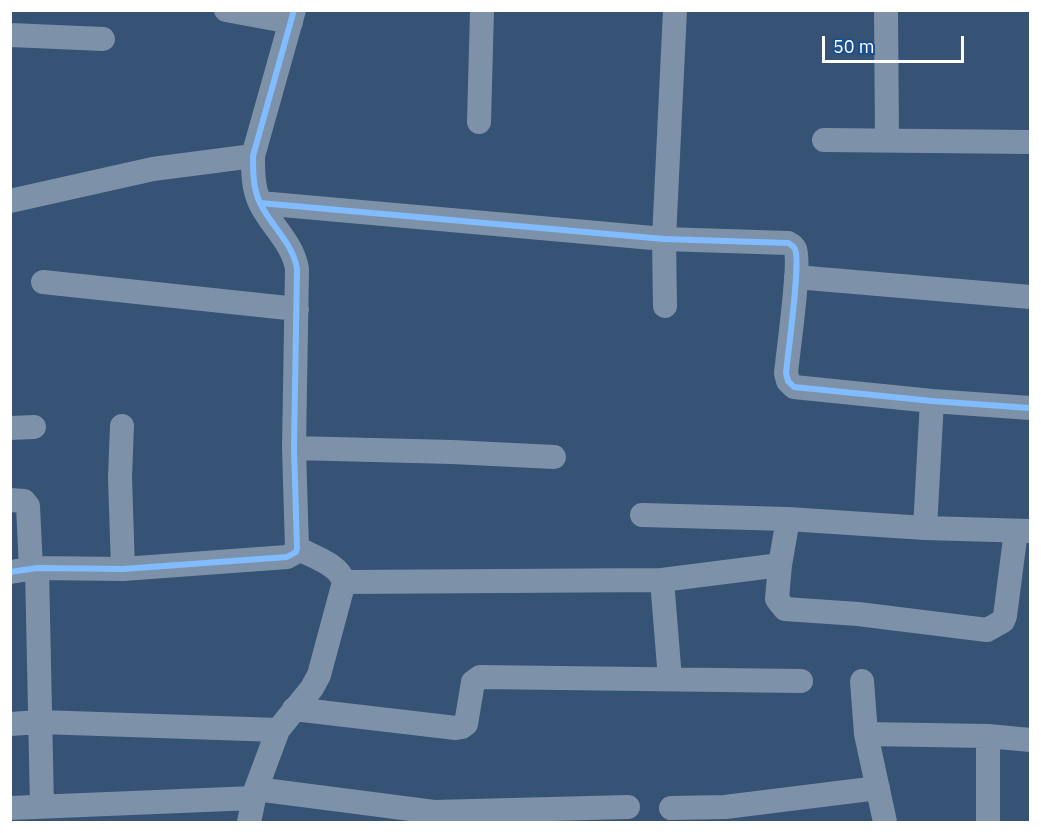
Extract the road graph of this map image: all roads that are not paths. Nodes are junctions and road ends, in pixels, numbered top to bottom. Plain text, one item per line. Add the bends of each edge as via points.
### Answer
1 (226, 10) edge
2 (482, 10) edge
3 (675, 10) edge
4 (885, 10) edge
5 (293, 16) edge
6 (10, 35) edge
7 (103, 39) dead end
8 (479, 122) dead end
9 (824, 140) dead end
10 (887, 140) junction
11 (1030, 142) edge
12 (253, 156) junction
13 (10, 201) edge
14 (260, 203) junction
15 (664, 238) junction
16 (796, 277) junction
17 (43, 282) dead end
18 (1030, 297) edge
19 (665, 306) dead end
20 (297, 309) junction
21 (932, 401) junction
22 (1030, 408) edge
23 (122, 426) dead end
24 (294, 448) junction
25 (554, 457) dead end
26 (10, 500) edge
27 (642, 515) dead end
28 (788, 519) junction
29 (925, 528) junction
30 (1023, 531) edge
31 (297, 548) junction
32 (780, 565) junction
33 (123, 569) junction
34 (26, 570) edge
35 (662, 580) junction
36 (344, 582) junction
37 (670, 679) junction
38 (801, 681) dead end
39 (862, 681) dead end
40 (294, 709) junction
41 (40, 722) junction
42 (10, 724) edge
43 (278, 730) junction
44 (866, 734) junction
45 (988, 736) junction
46 (1030, 740) edge
47 (878, 788) junction
48 (255, 794) junction
49 (42, 806) junction
50 (628, 807) dead end
51 (10, 808) edge
52 (671, 808) dead end
53 (249, 822) edge
54 (885, 822) edge
55 (988, 822) edge

1 - 5 street
2 - 8 street
3 - 15 street
4 - 10 street
5 - 12 street
6 - 7 street
9 - 10 street
10 - 11 street
12 - 13 street via 153,169
12 - 14 street via 253,177
14 - 15 street
14 - 20 street via 293,253
15 - 16 street via 788,243 796,250
15 - 19 street
16 - 18 street
16 - 21 street via 786,373 790,384
17 - 20 street
20 - 24 street
21 - 22 street
21 - 29 street
23 - 33 street
24 - 25 street
24 - 31 street
26 - 34 street via 24,501 28,506
27 - 28 street
28 - 29 street
28 - 32 street
29 - 30 street
30 - 32 street via 1005,616 987,630 785,609 777,599
31 - 33 street via 287,557
31 - 36 street via 335,569
32 - 35 street
33 - 34 street
34 - 41 street
35 - 36 street
35 - 37 street
36 - 40 street via 319,675
37 - 38 street
37 - 40 street via 480,677 473,682 466,724 456,728
39 - 44 street
40 - 43 street
41 - 42 street
41 - 43 street
41 - 49 street
43 - 48 street
44 - 45 street
44 - 47 street
45 - 46 street
45 - 55 street
47 - 52 street via 725,807
47 - 54 street
48 - 49 street
48 - 50 street via 434,812
48 - 53 street
49 - 51 street

